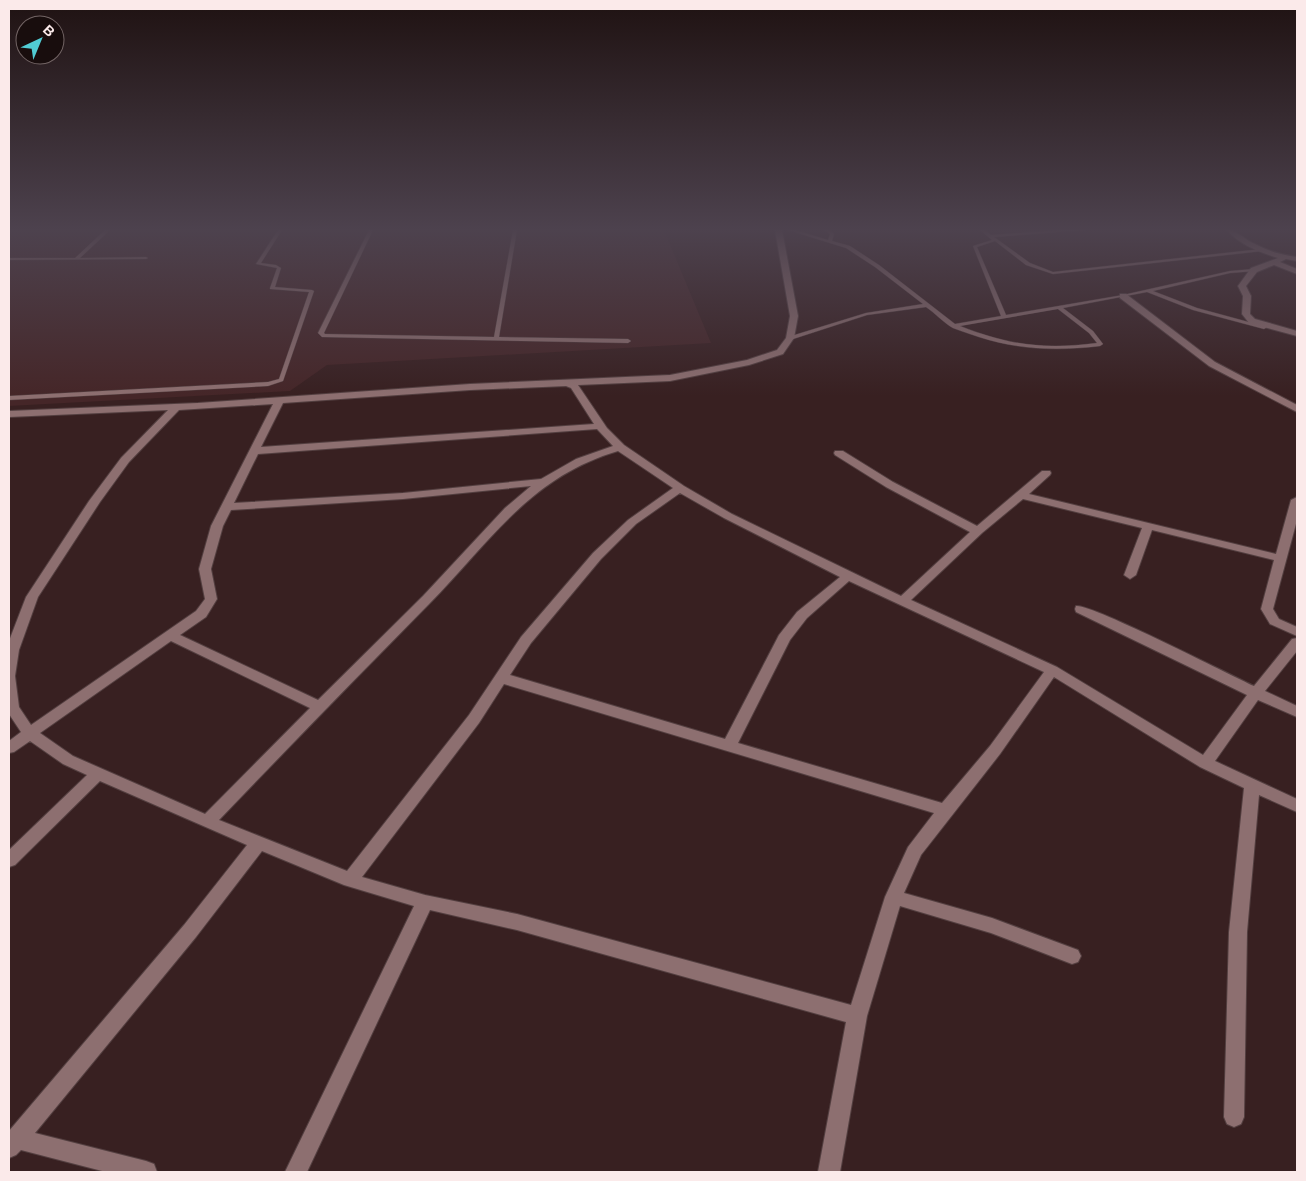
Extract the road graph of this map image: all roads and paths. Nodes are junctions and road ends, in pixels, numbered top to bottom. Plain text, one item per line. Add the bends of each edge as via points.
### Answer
1 (273, 285) edge
2 (344, 285) edge
3 (505, 285) edge
4 (789, 285) edge
5 (900, 285) edge
6 (991, 285) edge
7 (1174, 285) edge
8 (1243, 285) edge
9 (1149, 291) junction
10 (1123, 296) junction
11 (927, 305) junction
12 (1060, 308) junction
13 (1004, 317) junction
14 (954, 326) junction
15 (1284, 331) junction
16 (1297, 334) edge
17 (790, 338) junction
18 (496, 339) junction
19 (628, 341) dead end
20 (568, 383) junction
21 (9, 398) edge
22 (280, 400) junction
23 (176, 407) junction
24 (1297, 409) edge
25 (9, 414) edge
26 (601, 426) junction
27 (620, 447) junction
28 (255, 451) junction
29 (839, 453) dead end
30 (1046, 473) dead end
31 (542, 482) junction
32 (680, 488) junction
33 (1021, 496) junction
34 (1297, 500) edge
35 (227, 507) junction
36 (1148, 526) junction
37 (978, 531) junction
38 (1280, 558) junction
39 (1130, 575) dead end
40 (848, 576) junction
41 (903, 601) junction
42 (1081, 608) dead end
43 (1297, 632) edge
44 (169, 635) junction
45 (1297, 642) edge
46 (1052, 670) junction
47 (9, 674) edge
48 (9, 678) edge
49 (502, 678) junction
50 (1255, 694) junction
51 (320, 707) junction
52 (1297, 712) edge
53 (29, 733) junction
54 (729, 747) junction
55 (9, 748) edge
56 (1205, 764) junction
57 (98, 773) junction
58 (1252, 785) junction
59 (1297, 806) edge
60 (947, 811) junction
61 (207, 822) junction
62 (259, 843) junction
63 (9, 860) edge
64 (350, 880) junction
65 (894, 897) junction
66 (425, 902) junction
67 (1072, 956) dead end
68 (857, 1016) junction
69 (1234, 1117) dead end
70 (12, 1143) edge
71 (146, 1172) edge
72 (296, 1172) edge
73 (830, 1172) edge

1 - 21 lane via 272,288 312,290 281,380 268,384
2 - 18 lane via 322,332 324,336
3 - 18 lane
4 - 17 street via 794,312
5 - 11 lane
6 - 13 lane
7 - 9 lane
8 - 15 street via 1247,296 1246,314 1252,320
9 - 10 lane
9 - 15 lane via 1195,309
10 - 12 lane
10 - 24 street via 1212,364
11 - 14 lane
11 - 17 lane via 857,316
12 - 13 lane
12 - 14 lane via 1091,332 1100,344 1066,349 1020,347
13 - 14 lane
15 - 16 street
17 - 20 street via 776,354 714,370 670,378
18 - 19 lane
20 - 22 street
20 - 26 street via 574,386
22 - 23 street
22 - 28 street
23 - 25 street
23 - 47 street via 124,460 32,597 12,650
26 - 27 street
26 - 28 street
27 - 31 street via 574,463
27 - 32 street
28 - 35 street
29 - 37 street via 868,473
30 - 33 street
31 - 35 street via 403,496
31 - 51 street via 516,503 445,581
32 - 40 street via 728,516
32 - 49 street via 632,522 597,556 526,640
33 - 36 street
33 - 37 street
34 - 38 street
35 - 44 street via 217,526 206,569 209,605
36 - 38 street
36 - 39 street
37 - 41 street
38 - 43 street via 1267,609 1269,617 1277,624
40 - 41 street
40 - 54 street via 793,625
41 - 46 street
42 - 50 street
44 - 51 street
44 - 53 street
45 - 50 street
46 - 56 street
46 - 60 street
48 - 53 street via 12,708
49 - 54 street
49 - 64 street
50 - 52 street
50 - 56 street
51 - 61 street
53 - 55 street
53 - 57 street via 68,760
54 - 60 street
56 - 58 street
57 - 61 street
57 - 63 street
58 - 59 street
58 - 69 street via 1238,932
60 - 65 street via 914,852
61 - 62 street
62 - 64 street
62 - 70 street via 190,931
64 - 66 street
65 - 67 street via 992,926
65 - 68 street
66 - 68 street via 517,922
66 - 72 street
68 - 73 street
70 - 71 street

